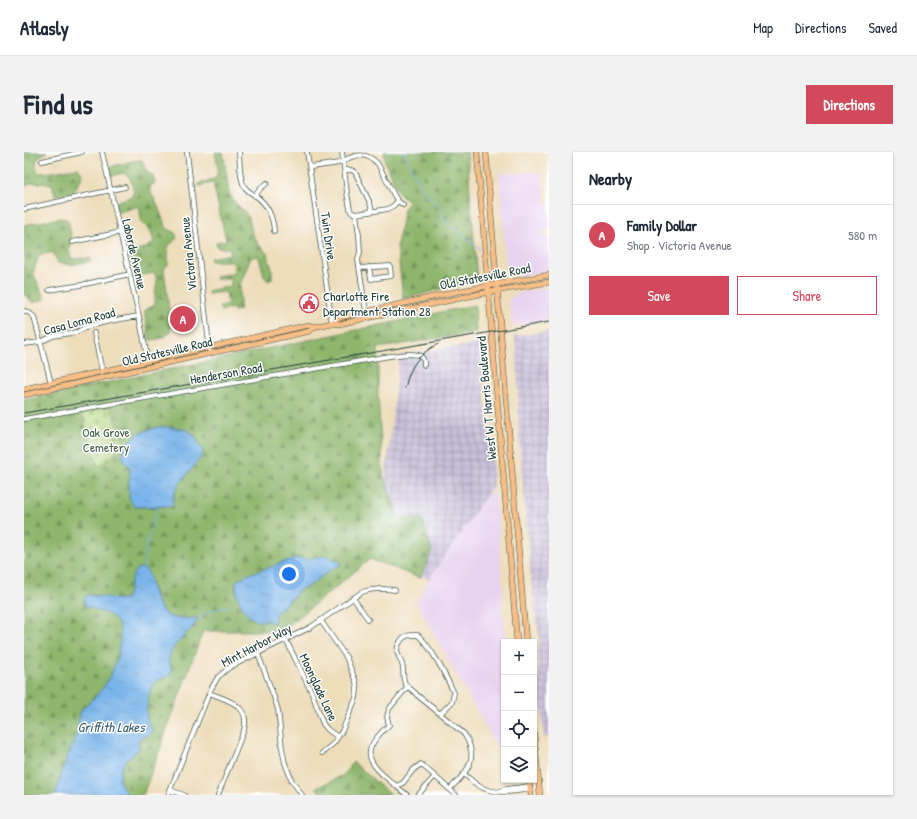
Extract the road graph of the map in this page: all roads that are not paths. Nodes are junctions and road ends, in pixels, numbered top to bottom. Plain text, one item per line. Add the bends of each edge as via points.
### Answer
1 (82, 152) edge
2 (102, 152) edge
3 (187, 152) edge
4 (239, 152) edge
5 (307, 152) edge
6 (342, 152) edge
7 (477, 152) edge
8 (486, 152) edge
9 (42, 160) dead end
10 (343, 161) junction
11 (310, 167) junction
12 (345, 170) junction
13 (267, 183) dead end
14 (125, 187) dead end
15 (110, 190) junction
16 (255, 196) junction
17 (398, 201) junction
18 (403, 205) dead end
19 (24, 209) edge
20 (372, 211) junction
21 (356, 214) junction
22 (274, 230) dead end
23 (126, 231) dead end
24 (120, 233) junction
25 (72, 242) dead end
26 (369, 267) junction
27 (359, 268) junction
28 (130, 274) junction
29 (549, 275) edge
30 (549, 281) edge
31 (498, 284) junction
32 (488, 286) junction
33 (49, 290) dead end
34 (498, 291) junction
35 (489, 292) junction
36 (24, 311) edge
37 (366, 312) junction
38 (139, 316) junction
39 (332, 323) junction
40 (94, 333) dead end
41 (40, 342) junction
42 (24, 344) edge
43 (210, 350) junction
44 (148, 361) junction
45 (424, 365) dead end
46 (102, 371) junction
47 (51, 383) junction
48 (24, 388) edge
49 (24, 395) edge
50 (24, 418) edge
51 (395, 590) dead end
52 (353, 598) junction
53 (368, 619) dead end
54 (321, 621) junction
55 (516, 622) junction
56 (517, 639) edge
57 (519, 639) edge
58 (526, 639) edge
59 (286, 640) junction
60 (258, 654) junction
61 (408, 686) junction
62 (209, 693) junction
63 (440, 714) junction
64 (338, 737) junction
65 (322, 753) dead end
66 (537, 767) edge
67 (464, 774) junction
68 (435, 776) junction
69 (396, 786) junction
70 (530, 787) edge
71 (170, 790) junction
72 (450, 790) junction
73 (168, 795) edge
74 (184, 795) edge
75 (218, 795) edge
76 (302, 795) edge
77 (407, 795) edge
78 (418, 795) edge
79 (456, 795) edge
80 (540, 795) edge

1 - 9 street
2 - 15 street, Laborde Avenue
3 - 43 street, Victoria Avenue
4 - 16 street via 244,185
5 - 11 street, Twin Drive
6 - 10 street
7 - 32 main road, West W T Harris Boulevard
8 - 31 main road, West W T Harris Boulevard
10 - 11 street
10 - 12 street
10 - 17 street via 358,155 372,159 378,164
11 - 39 street, Twin Drive
12 - 20 street via 355,172
12 - 21 street via 350,209
13 - 16 street
14 - 15 street
15 - 19 street
15 - 24 street, Laborde Avenue
16 - 22 street via 269,210
17 - 18 street
17 - 20 street via 388,209
20 - 21 street
21 - 27 street
23 - 24 street
24 - 25 street
24 - 28 street, Laborde Avenue
26 - 26 street via 390,266 391,276 371,279
26 - 27 street
27 - 37 street
28 - 33 street
28 - 38 street, Laborde Avenue
29 - 31 main road, Old Statesville Road
30 - 34 main road, Old Statesville Road
31 - 32 main road, Old Statesville Road
31 - 34 main road, West W T Harris Boulevard
32 - 35 main road, West W T Harris Boulevard
32 - 37 main road, Old Statesville Road
34 - 35 main road, Old Statesville Road
34 - 58 main road, West W T Harris Boulevard
35 - 39 main road, Old Statesville Road via 339,324
35 - 55 main road, West W T Harris Boulevard
36 - 41 street via 34,317
37 - 39 main road, Old Statesville Road via 338,318
38 - 41 street, Casa Loma Road via 86,327
38 - 44 street, Laborde Avenue
39 - 43 main road, Old Statesville Road via 313,327 309,325
40 - 46 street
41 - 42 street, Casa Loma Road
41 - 47 street
43 - 44 main road, Old Statesville Road
43 - 49 main road, Old Statesville Road
44 - 46 main road, Old Statesville Road
45 - 50 street, Henderson Road via 421,356 416,354 372,358
46 - 47 main road, Old Statesville Road
47 - 48 main road, Old Statesville Road
51 - 52 street, Mint Harbor Way via 369,590
52 - 53 street
52 - 54 street, Mint Harbor Way
54 - 59 street, Mint Harbor Way
54 - 64 street via 346,657 357,687 356,698
55 - 56 main road, West W T Harris Boulevard
55 - 57 main road
59 - 60 street, Mint Harbor Way
59 - 64 street, Moonglade Lane via 312,693 323,724
60 - 62 street, Mint Harbor Way via 223,672 215,680
60 - 76 street via 278,710 285,763 292,781
61 - 63 street
61 - 63 street via 403,679 403,665 397,655 397,647 401,639 410,634 418,635 426,643 454,693 452,702
61 - 69 street via 389,709 388,725 370,748 369,756 377,769
62 - 71 street, Mint Harbor Way
62 - 75 street via 236,704 242,710 245,720 244,730
63 - 67 street via 464,735 472,752 470,764
64 - 65 street
66 - 80 main road
67 - 70 street via 490,791
67 - 72 street
68 - 69 street via 421,764 403,783
68 - 72 street
68 - 78 street
69 - 77 street
71 - 73 street, Mint Harbor Way
71 - 74 street
72 - 79 street

